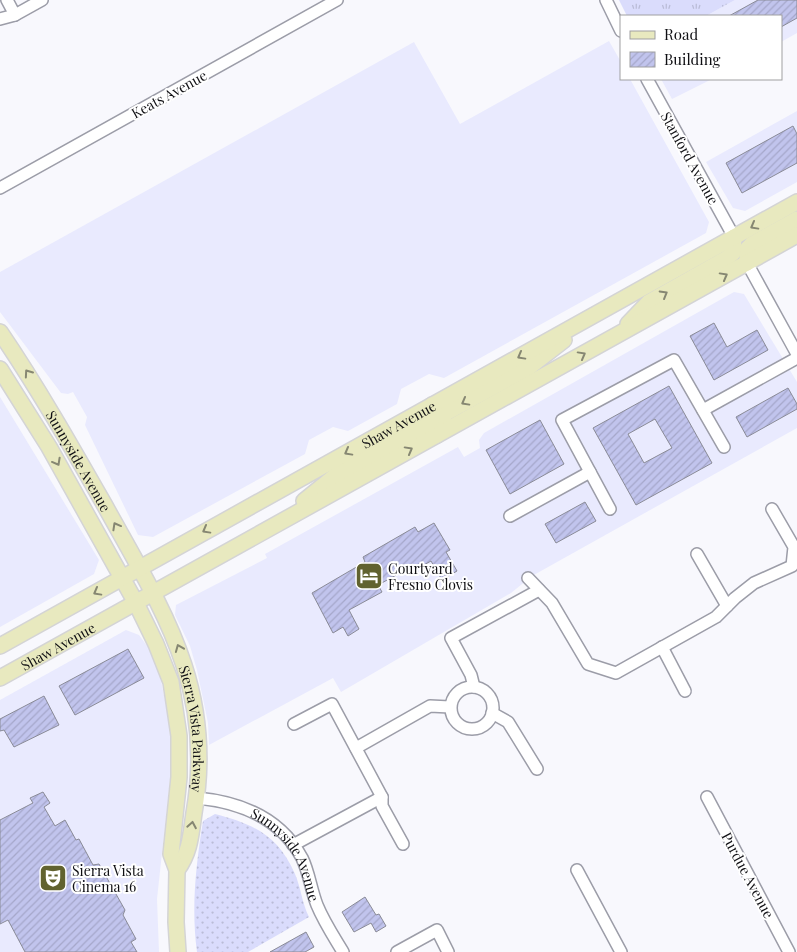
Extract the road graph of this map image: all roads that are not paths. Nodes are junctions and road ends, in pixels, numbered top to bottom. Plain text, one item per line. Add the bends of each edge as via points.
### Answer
1 (7, 0) edge
2 (42, 0) edge
3 (337, 0) edge
4 (606, 0) edge
5 (15, 15) junction
6 (0, 20) edge
7 (620, 29) edge
8 (648, 80) edge
9 (0, 188) edge
10 (797, 202) edge
11 (797, 219) edge
12 (797, 235) edge
13 (734, 237) junction
14 (747, 263) junction
15 (607, 308) junction
16 (0, 332) edge
17 (614, 337) junction
18 (797, 356) edge
19 (0, 369) edge
20 (432, 405) junction
21 (703, 410) junction
22 (437, 435) junction
23 (724, 448) dead end
24 (590, 472) junction
25 (772, 508) dead end
26 (610, 509) dead end
27 (510, 516) dead end
28 (269, 528) junction
29 (697, 554) dead end
30 (139, 568) junction
31 (795, 569) edge
32 (122, 578) junction
33 (528, 578) dead end
34 (539, 590) junction
35 (152, 593) junction
36 (136, 603) junction
37 (726, 606) junction
38 (0, 646) edge
39 (662, 647) junction
40 (0, 678) edge
41 (171, 682) junction
42 (474, 687) junction
43 (685, 691) dead end
44 (450, 708) junction
45 (492, 713) junction
46 (294, 724) dead end
47 (356, 748) junction
48 (537, 769) dead end
49 (382, 797) junction
50 (707, 797) dead end
51 (197, 798) junction
52 (403, 844) dead end
53 (293, 845) junction
54 (177, 870) junction
55 (577, 870) dead end
56 (178, 952) edge
57 (343, 952) edge
58 (397, 952) edge
59 (448, 952) edge
60 (621, 952) edge
61 (789, 952) edge

1 - 5 street
2 - 5 street
3 - 9 street, Keats Avenue
4 - 7 street
5 - 6 street
8 - 13 street, Stanford Avenue
10 -> 13 main road, Shaw Avenue
11 - 14 main road via 752,244 747,249
12 - 14 main road, Shaw Avenue
13 - 15 main road, Shaw Avenue
17 -> 13 main road via 649,302 733,253
17 -> 14 main road, Shaw Avenue
14 - 18 street
15 -> 20 main road, Shaw Avenue
15 -> 22 main road via 528,368 446,413 440,421
30 -> 16 main road, Sunnyside Avenue via 54,414
22 -> 17 main road, Shaw Avenue
18 - 21 street
19 -> 32 main road, Sunnyside Avenue via 49,447
20 - 28 main road via 432,418 426,425 336,475
20 -> 30 main road, Shaw Avenue
21 - 23 street
21 - 24 street via 674,360 562,420
28 -> 22 main road, Shaw Avenue
24 - 26 street
24 - 27 street
25 - 31 street via 794,547
28 - 35 main road, Shaw Avenue
29 - 37 street
30 - 32 main road, Shaw Avenue
30 - 35 main road, Sunnyside Avenue
31 - 37 street via 754,584
32 - 36 main road, Sunnyside Avenue
32 -> 38 main road, Shaw Avenue
33 - 34 street
34 - 39 street via 552,603 588,664 616,673
34 - 42 street via 451,638
35 - 36 main road, Shaw Avenue
51 -> 35 main road, Sierra Vista Parkway via 199,729 196,706 182,657
36 - 40 main road, Shaw Avenue
36 - 41 main road, Sierra Vista Parkway
37 - 39 street via 716,616
39 - 43 street
41 - 51 main road via 187,722 190,745 188,786
41 - 54 main road, Sierra Vista Parkway via 179,736 179,777 171,854
42 - 44 street via 460,690
42 - 45 street via 487,693 493,706
44 - 45 street via 454,719 470,729 484,725
44 - 47 street via 430,706
45 - 48 street via 508,722
46 - 47 street via 332,704
47 - 49 street
49 - 52 street via 382,806
49 - 53 street
50 - 61 street, Purdue Avenue
51 - 53 street, Sunnyside Avenue via 223,800 245,807 279,828
54 -> 51 main road, Sierra Vista Parkway via 187,856
53 - 57 street, Sunnyside Avenue via 302,858 326,923
54 - 56 main road, Sierra Vista Parkway
55 - 60 street
58 - 59 street via 437,930

